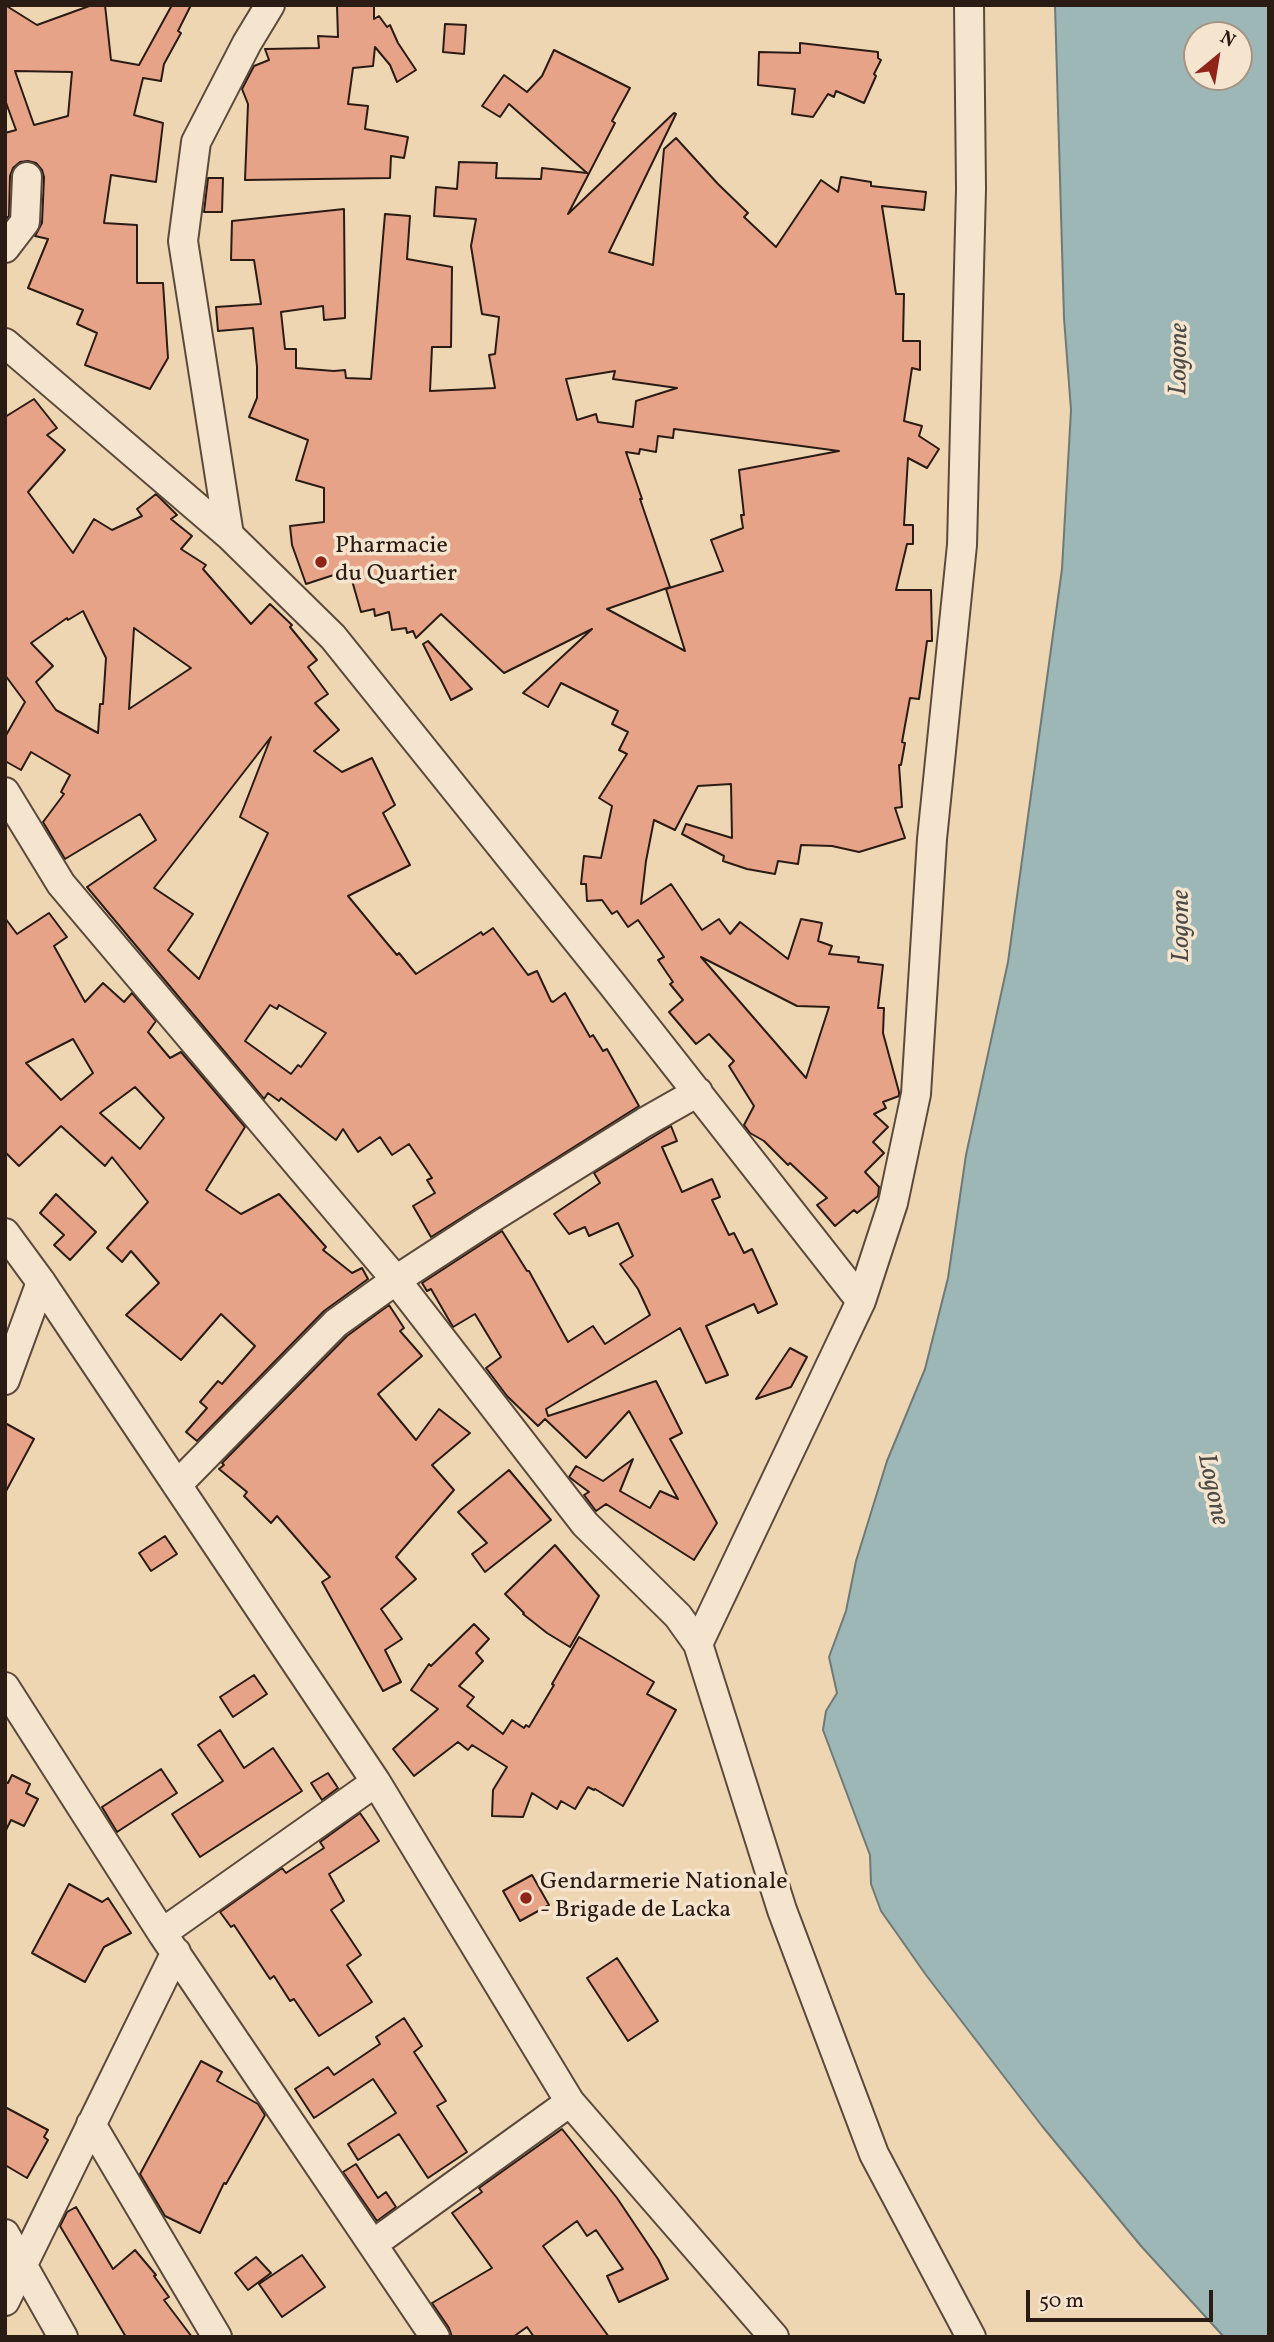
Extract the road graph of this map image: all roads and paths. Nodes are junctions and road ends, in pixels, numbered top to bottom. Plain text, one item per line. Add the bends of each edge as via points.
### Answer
1 (270, 5) edge
2 (969, 5) edge
3 (27, 177) dead end
4 (5, 248) edge
5 (5, 343) edge
6 (229, 535) junction
7 (5, 792) edge
8 (698, 1092) junction
9 (5, 1233) edge
10 (396, 1280) junction
11 (41, 1282) junction
12 (861, 1301) junction
13 (5, 1380) edge
14 (177, 1485) junction
15 (698, 1644) junction
16 (5, 1687) edge
17 (376, 1782) junction
18 (169, 1942) junction
19 (570, 2102) junction
20 (92, 2124) junction
21 (5, 2234) edge
22 (373, 2244) junction
23 (23, 2264) junction
24 (5, 2301) edge
25 (63, 2337) edge
26 (217, 2337) edge
27 (435, 2337) edge
28 (774, 2337) edge
29 (971, 2337) edge

1 - 6 street via 196,142 183,241
2 - 12 street via 971,189 962,545 932,839 915,1094 893,1203
3 - 4 street via 25,222
5 - 6 street
6 - 8 street via 333,637
7 - 10 street via 61,884
8 - 10 street
8 - 12 street
9 - 11 street
10 - 14 street via 336,1323
10 - 15 street via 585,1524 678,1616
11 - 13 street
11 - 14 street
12 - 15 street
14 - 17 street
15 - 29 street via 782,1910 874,2154
16 - 18 street
17 - 18 street
17 - 19 street
18 - 20 street
18 - 22 street
19 - 22 street
19 - 28 street
20 - 23 street
20 - 26 street
21 - 23 street
22 - 27 street
23 - 24 street
23 - 25 street

